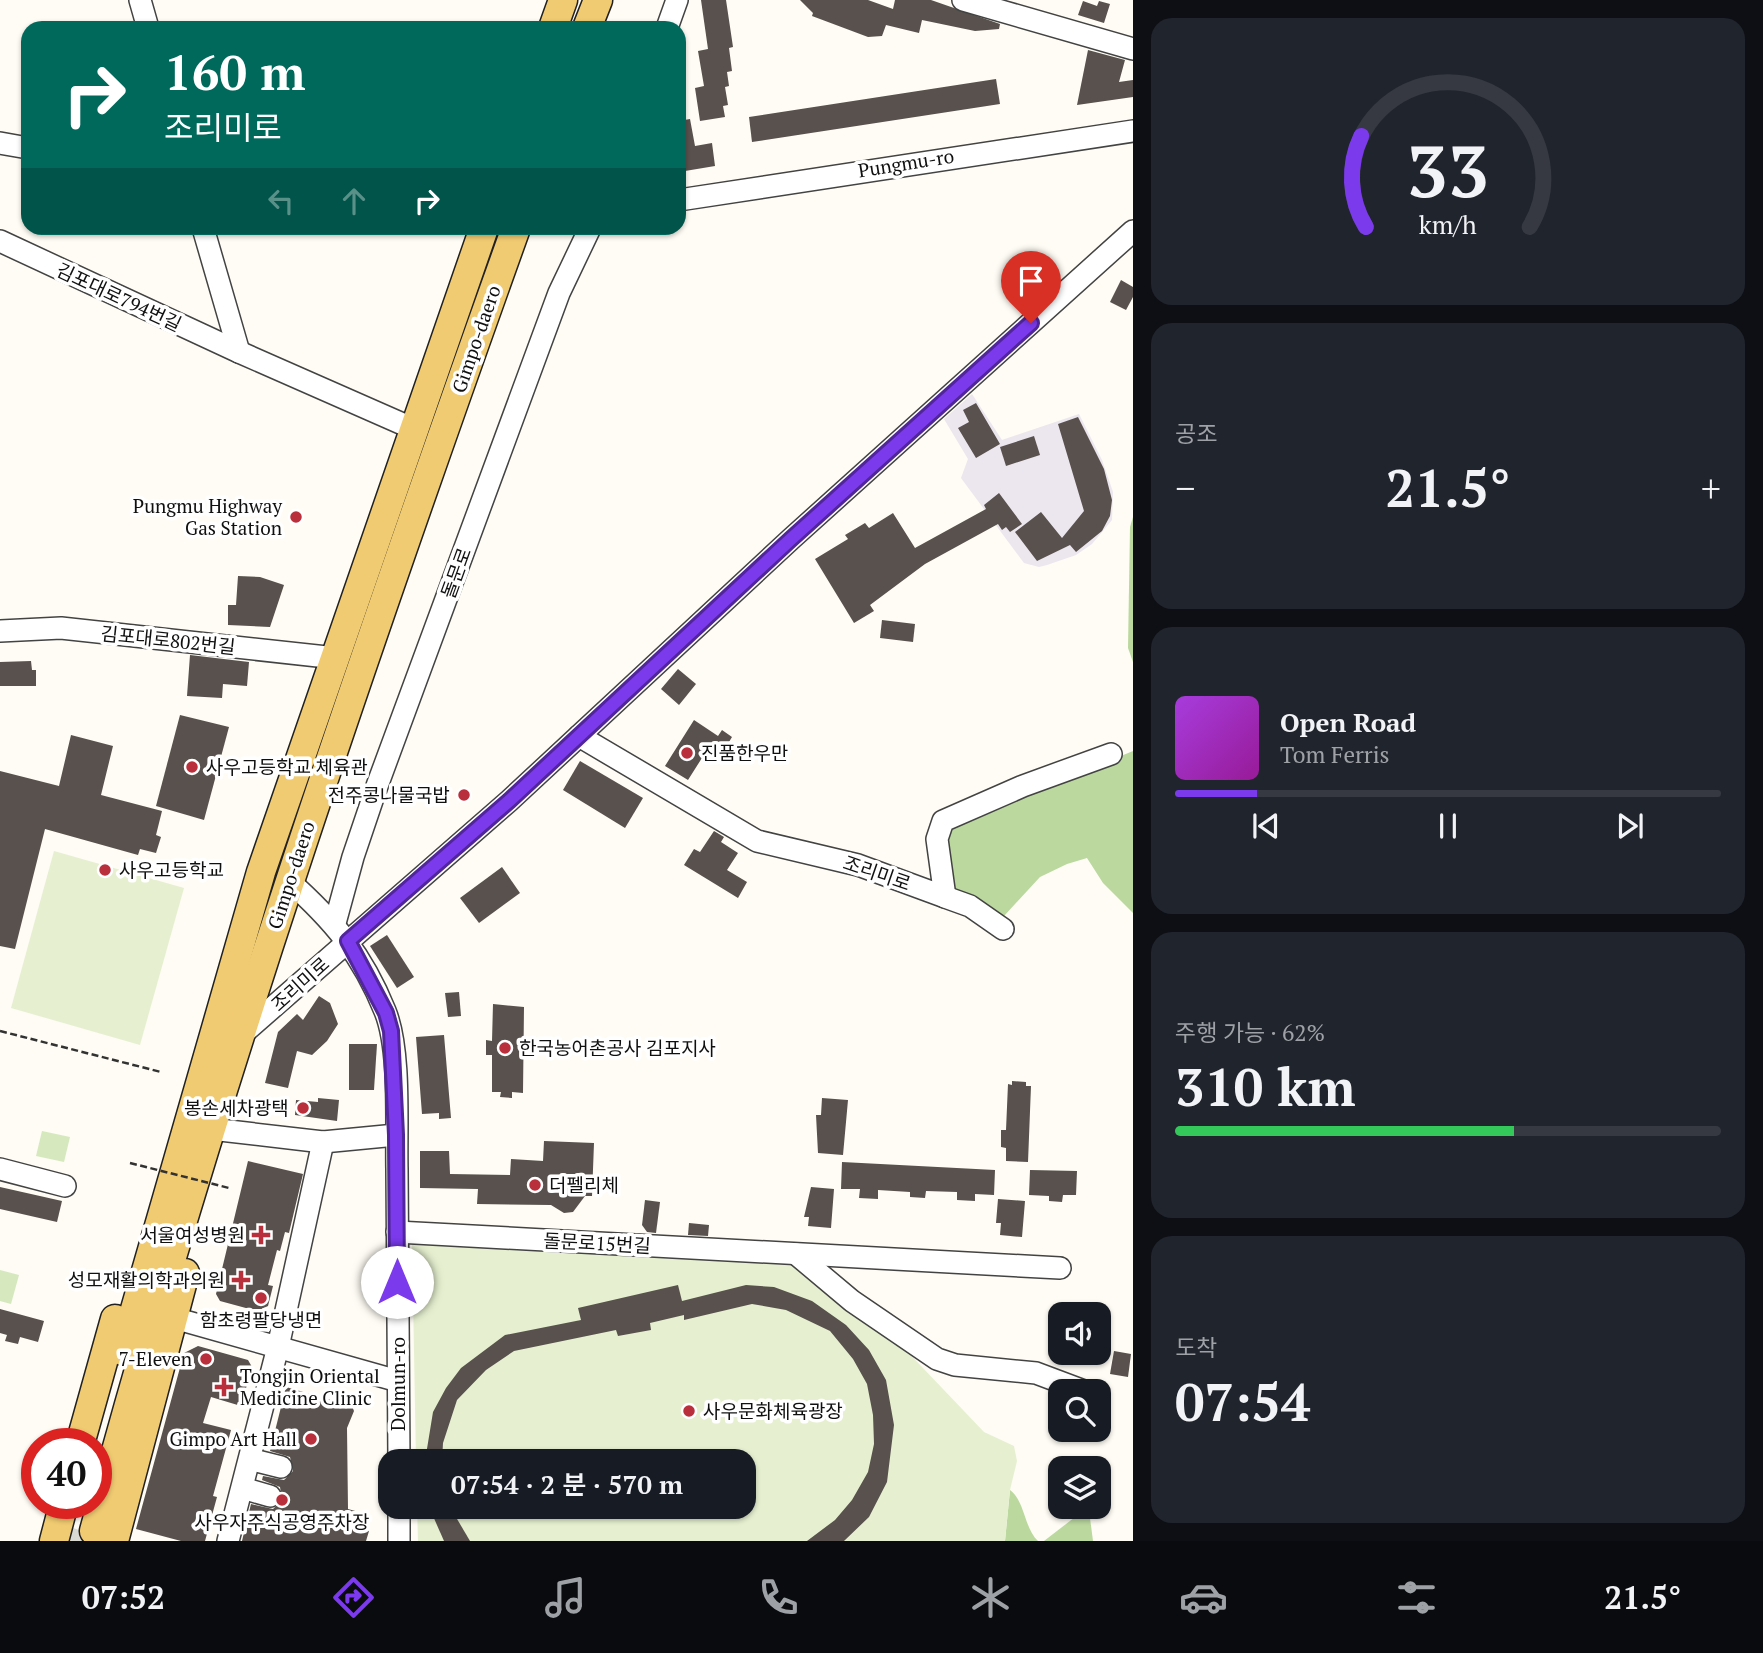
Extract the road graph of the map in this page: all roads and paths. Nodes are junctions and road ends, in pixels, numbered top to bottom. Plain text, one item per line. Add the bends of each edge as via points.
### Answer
1 (140, 0) edge
2 (562, 0) edge
3 (598, 0) edge
4 (677, 0) edge
5 (963, 0) edge
6 (146, 21) edge
7 (555, 21) edge
8 (590, 21) edge
9 (670, 21) edge
10 (1133, 49) edge
11 (0, 129) edge
12 (1133, 131) edge
13 (21, 133) edge
14 (0, 143) edge
15 (21, 147) edge
16 (686, 199) edge
17 (1133, 231) edge
18 (205, 235) edge
19 (482, 235) edge
20 (514, 235) edge
21 (587, 235) edge
22 (0, 241) edge
23 (239, 352) junction
24 (414, 429) junction
25 (0, 631) edge
26 (336, 658) junction
27 (579, 736) junction
28 (1111, 754) dead end
29 (261, 872) junction
30 (288, 880) junction
31 (946, 897) junction
32 (335, 923) junction
33 (1003, 929) dead end
34 (348, 941) junction
35 (0, 1031) edge
36 (238, 1044) junction
37 (161, 1072) dead end
38 (220, 1130) junction
39 (396, 1135) junction
40 (323, 1142) junction
41 (130, 1163) dead end
42 (0, 1169) edge
43 (65, 1186) dead end
44 (229, 1188) dead end
45 (397, 1232) junction
46 (796, 1254) junction
47 (1060, 1268) dead end
48 (174, 1318) junction
49 (278, 1347) junction
50 (1052, 1379) edge
51 (398, 1381) junction
52 (84, 1428) edge
53 (103, 1428) edge
54 (399, 1449) edge
55 (257, 1461) dead end
56 (281, 1467) dead end
57 (249, 1490) dead end
58 (270, 1496) dead end
59 (399, 1519) edge
60 (76, 1528) edge
61 (228, 1541) edge
62 (399, 1541) edge

1 - 6 street
2 - 7 main road
3 - 8 main road
4 - 9 street
5 - 10 street
11 - 13 street
12 - 16 street, Pungmu-ro
14 - 15 street
17 - 27 street, 조리미로
18 - 23 street
19 - 24 main road, Gimpo-daero
20 - 30 main road, Gimpo-daero
21 - 32 street, 돌문로 via 559,293 373,799
22 - 23 street, 김포대로794번길
23 - 24 street, 김포대로794번길
24 - 26 main road, Gimpo-daero
25 - 26 street, 김포대로802번길 via 61,628
26 - 29 main road, Gimpo-daero
27 - 31 street, 조리미로 via 757,841 858,865
27 - 34 street, 조리미로
28 - 31 street, 조리미로 via 943,821 937,839
29 - 52 main road via 184,1072
29 - 53 main road, Gimpo-daero
30 - 32 street, Dolmun-ro
30 - 36 main road, Gimpo-daero
31 - 33 street via 970,906
32 - 34 street, Dolmun-ro
34 - 36 street, 조리미로
34 - 39 street, Dolmun-ro via 391,1031
35 - 37 path
36 - 38 main road
36 - 60 main road, Gimpo-daero via 145,1342
38 - 40 street
38 - 48 main road
39 - 40 street
39 - 45 street, Dolmun-ro
40 - 49 street
41 - 44 path, bridge
42 - 43 street
45 - 46 street, 돌문로15번길
45 - 51 street, Dolmun-ro
46 - 47 street, 돌문로15번길
46 - 50 street via 852,1301 937,1360
48 - 49 street
48 - 60 main road
49 - 51 street
49 - 61 street
51 - 54 street, Dolmun-ro
55 - 56 street
57 - 58 street
59 - 62 street

